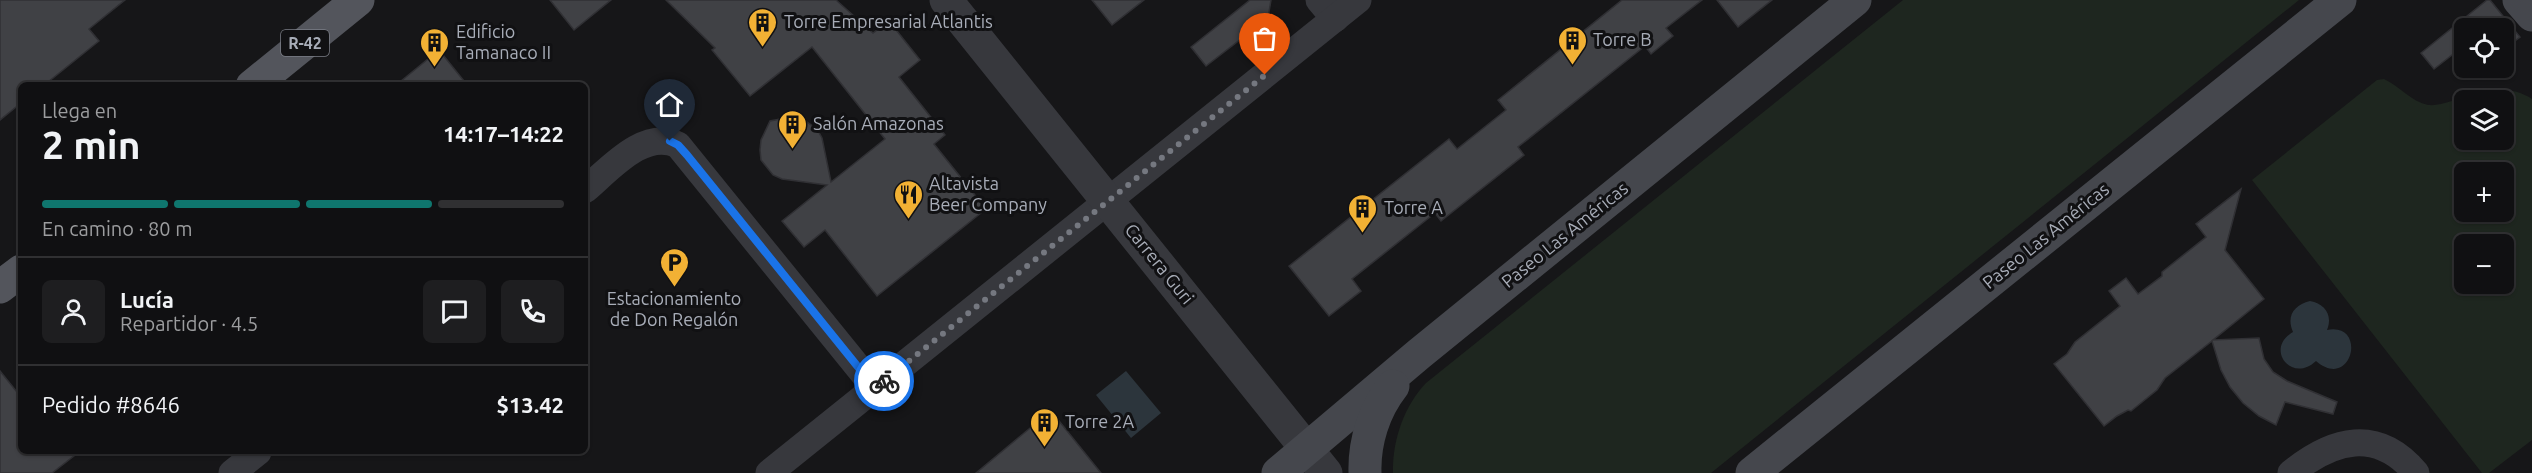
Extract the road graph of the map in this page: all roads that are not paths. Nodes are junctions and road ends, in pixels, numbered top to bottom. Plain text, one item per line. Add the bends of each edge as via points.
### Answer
1 (358, 0) edge
2 (946, 0) edge
3 (1358, 0) edge
4 (1855, 0) edge
5 (2340, 0) edge
6 (2519, 0) edge
7 (1327, 10) edge
8 (2321, 11) edge
9 (2532, 15) edge
10 (257, 82) edge
11 (588, 188) edge
12 (1108, 201) junction
13 (18, 273) edge
14 (0, 287) edge
15 (1419, 354) junction
16 (875, 388) junction
17 (256, 454) edge
18 (1317, 461) edge
19 (232, 473) edge
20 (769, 473) edge
21 (1278, 473) edge
22 (1365, 473) edge
23 (1752, 473) edge
24 (2291, 473) edge
25 (2416, 473) edge

1 - 10 main road, R-42
2 - 12 street, Carrera Guri
3 - 7 street
4 - 15 main road, Paseo Las Américas
5 - 8 main road, Paseo Las Américas
6 - 9 main road
7 - 12 street
8 - 23 main road, Paseo Las Américas
11 - 16 street via 638,147 654,141 678,145
12 - 16 street
12 - 18 street, Carrera Guri
13 - 14 main road
15 - 18 main road, Paseo Las Américas
15 - 22 main road via 1383,398 1371,427
16 - 20 street
17 - 19 street
18 - 21 main road, Paseo Las Américas
24 - 25 street via 2309,458 2332,447 2358,442 2392,451

